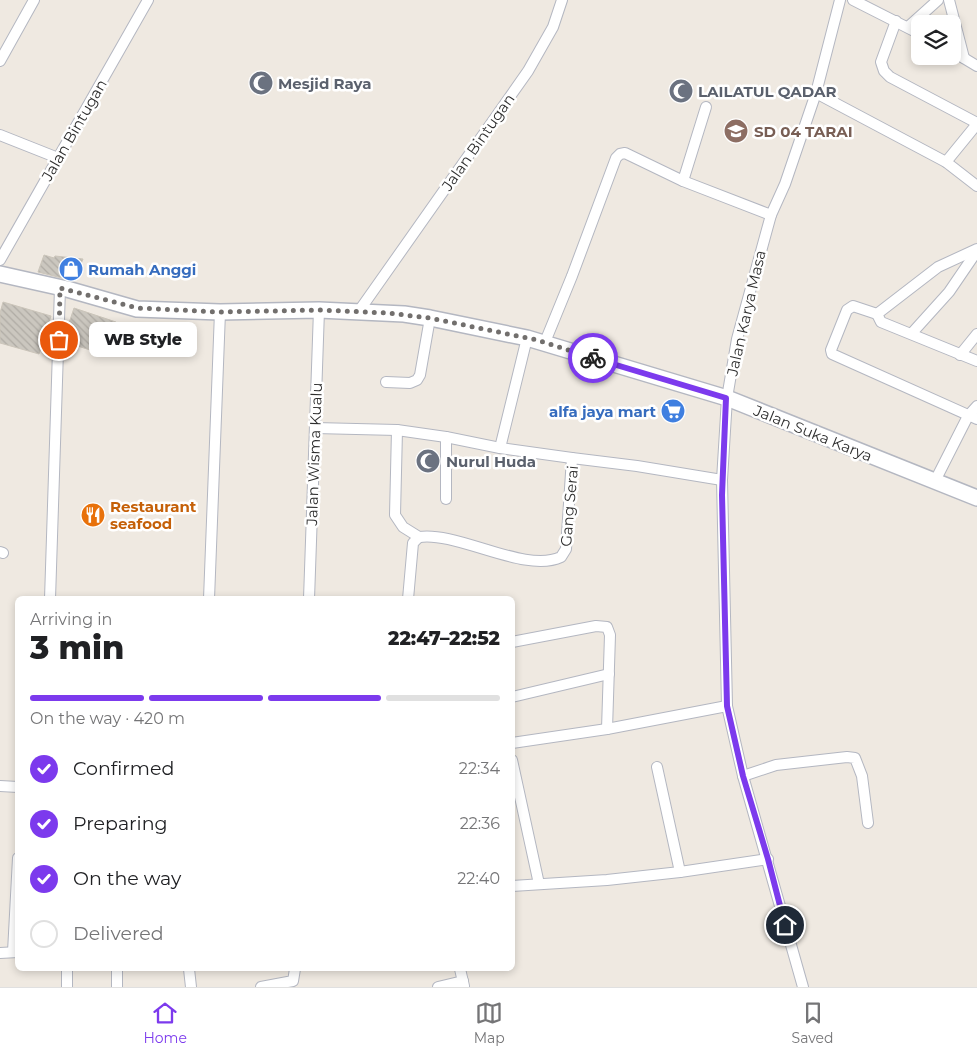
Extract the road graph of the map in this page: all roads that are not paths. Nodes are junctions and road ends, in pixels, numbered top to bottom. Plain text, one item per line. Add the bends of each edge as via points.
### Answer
1 (148, 0) edge
2 (562, 0) edge
3 (840, 0) edge
4 (938, 0) edge
5 (949, 0) edge
6 (861, 1) edge
7 (28, 2) edge
8 (896, 21) junction
9 (908, 27) junction
10 (911, 29) edge
11 (4, 42) edge
12 (961, 56) edge
13 (964, 58) junction
14 (0, 60) edge
15 (977, 66) edge
16 (816, 94) junction
17 (706, 107) dead end
18 (977, 124) edge
19 (0, 135) edge
20 (58, 158) junction
21 (946, 162) junction
22 (683, 181) junction
23 (977, 186) edge
24 (771, 215) junction
25 (977, 250) edge
26 (0, 260) edge
27 (0, 274) edge
28 (60, 288) junction
29 (319, 310) junction
30 (358, 311) junction
31 (220, 312) junction
32 (877, 314) junction
33 (430, 318) junction
34 (912, 333) junction
35 (977, 334) edge
36 (527, 338) junction
37 (545, 342) junction
38 (960, 355) junction
39 (977, 362) edge
40 (386, 382) dead end
41 (726, 398) junction
42 (977, 406) edge
43 (973, 418) edge
44 (315, 428) junction
45 (396, 430) junction
46 (446, 437) junction
47 (500, 448) junction
48 (572, 458) junction
49 (722, 480) junction
50 (935, 481) junction
51 (977, 498) edge
52 (446, 499) dead end
53 (418, 537) junction
54 (50, 596) edge
55 (209, 596) edge
56 (309, 596) edge
57 (408, 596) edge
58 (515, 641) edge
59 (609, 674) junction
60 (515, 696) edge
61 (727, 706) junction
62 (607, 729) junction
63 (515, 743) edge
64 (657, 766) dead end
65 (515, 774) edge
66 (743, 776) junction
67 (0, 786) edge
68 (15, 787) edge
69 (868, 823) dead end
70 (768, 859) junction
71 (680, 872) junction
72 (539, 884) junction
73 (515, 886) edge
74 (15, 952) edge
75 (0, 953) edge
76 (67, 971) edge
77 (117, 971) edge
78 (189, 971) edge
79 (295, 971) edge
80 (461, 971) edge
81 (464, 984) edge
82 (67, 987) edge
83 (117, 987) edge
84 (191, 987) edge
85 (262, 987) edge
86 (438, 987) edge
87 (803, 987) edge

1 - 20 street, Jalan Bintugan
2 - 30 street, Jalan Bintugan via 553,27 528,71
3 - 16 street, Jalan Karya Masa
4 - 9 street
5 - 13 street
6 - 8 street
7 - 11 street
8 - 9 street
8 - 18 street via 881,62 884,71
9 - 10 street
11 - 14 street
12 - 13 street
13 - 15 street
16 - 21 street
16 - 24 street, Jalan Karya Masa
17 - 22 street
18 - 21 street
19 - 20 street
20 - 26 street, Jalan Bintugan
21 - 23 street
22 - 24 street
22 - 37 street via 626,152 619,155
24 - 41 street, Jalan Karya Masa via 737,339
25 - 32 street via 938,268
25 - 34 street via 949,292
27 - 28 main road, Jalan Suka Karya
28 - 31 main road, Jalan Suka Karya via 137,308
28 - 54 street
29 - 30 main road, Jalan Suka Karya
29 - 31 main road, Jalan Suka Karya
29 - 44 street, Jalan Wisma Kualu
30 - 33 main road, Jalan Suka Karya
31 - 55 street
32 - 34 street via 881,322
32 - 43 street via 853,306 847,310 832,354
33 - 36 main road, Jalan Suka Karya
33 - 40 street via 417,380 410,383
34 - 38 street
35 - 38 street
36 - 37 main road, Jalan Suka Karya
36 - 47 street
37 - 41 main road, Jalan Suka Karya
38 - 39 street
41 - 49 street, Jalan Karya Masa
41 - 50 main road, Jalan Suka Karya
42 - 43 street
43 - 50 street
44 - 45 street
44 - 56 street, Jalan Wisma Kualu
45 - 46 street
45 - 53 street via 395,515 403,527
46 - 47 street
46 - 52 street
47 - 48 street
48 - 49 street, Gang Serai
48 - 53 street, Gang Serai via 566,549 561,557 537,560 430,536
49 - 61 street, Jalan Karya Masa
50 - 51 main road, Jalan Suka Karya
53 - 57 street via 413,544
58 - 59 street via 604,626 610,635
59 - 60 street
59 - 62 street
61 - 62 street
61 - 66 street, Jalan Karya Masa
62 - 63 street
64 - 71 street
65 - 72 street
66 - 69 street via 776,765 855,758 862,776
66 - 70 street, Jalan Karya Masa
67 - 68 street
70 - 71 street
70 - 87 street, Jalan Karya Masa
71 - 72 street
72 - 73 street
74 - 75 street
76 - 82 street
77 - 83 street
78 - 84 street
79 - 85 street via 293,981
80 - 81 street
81 - 86 street

